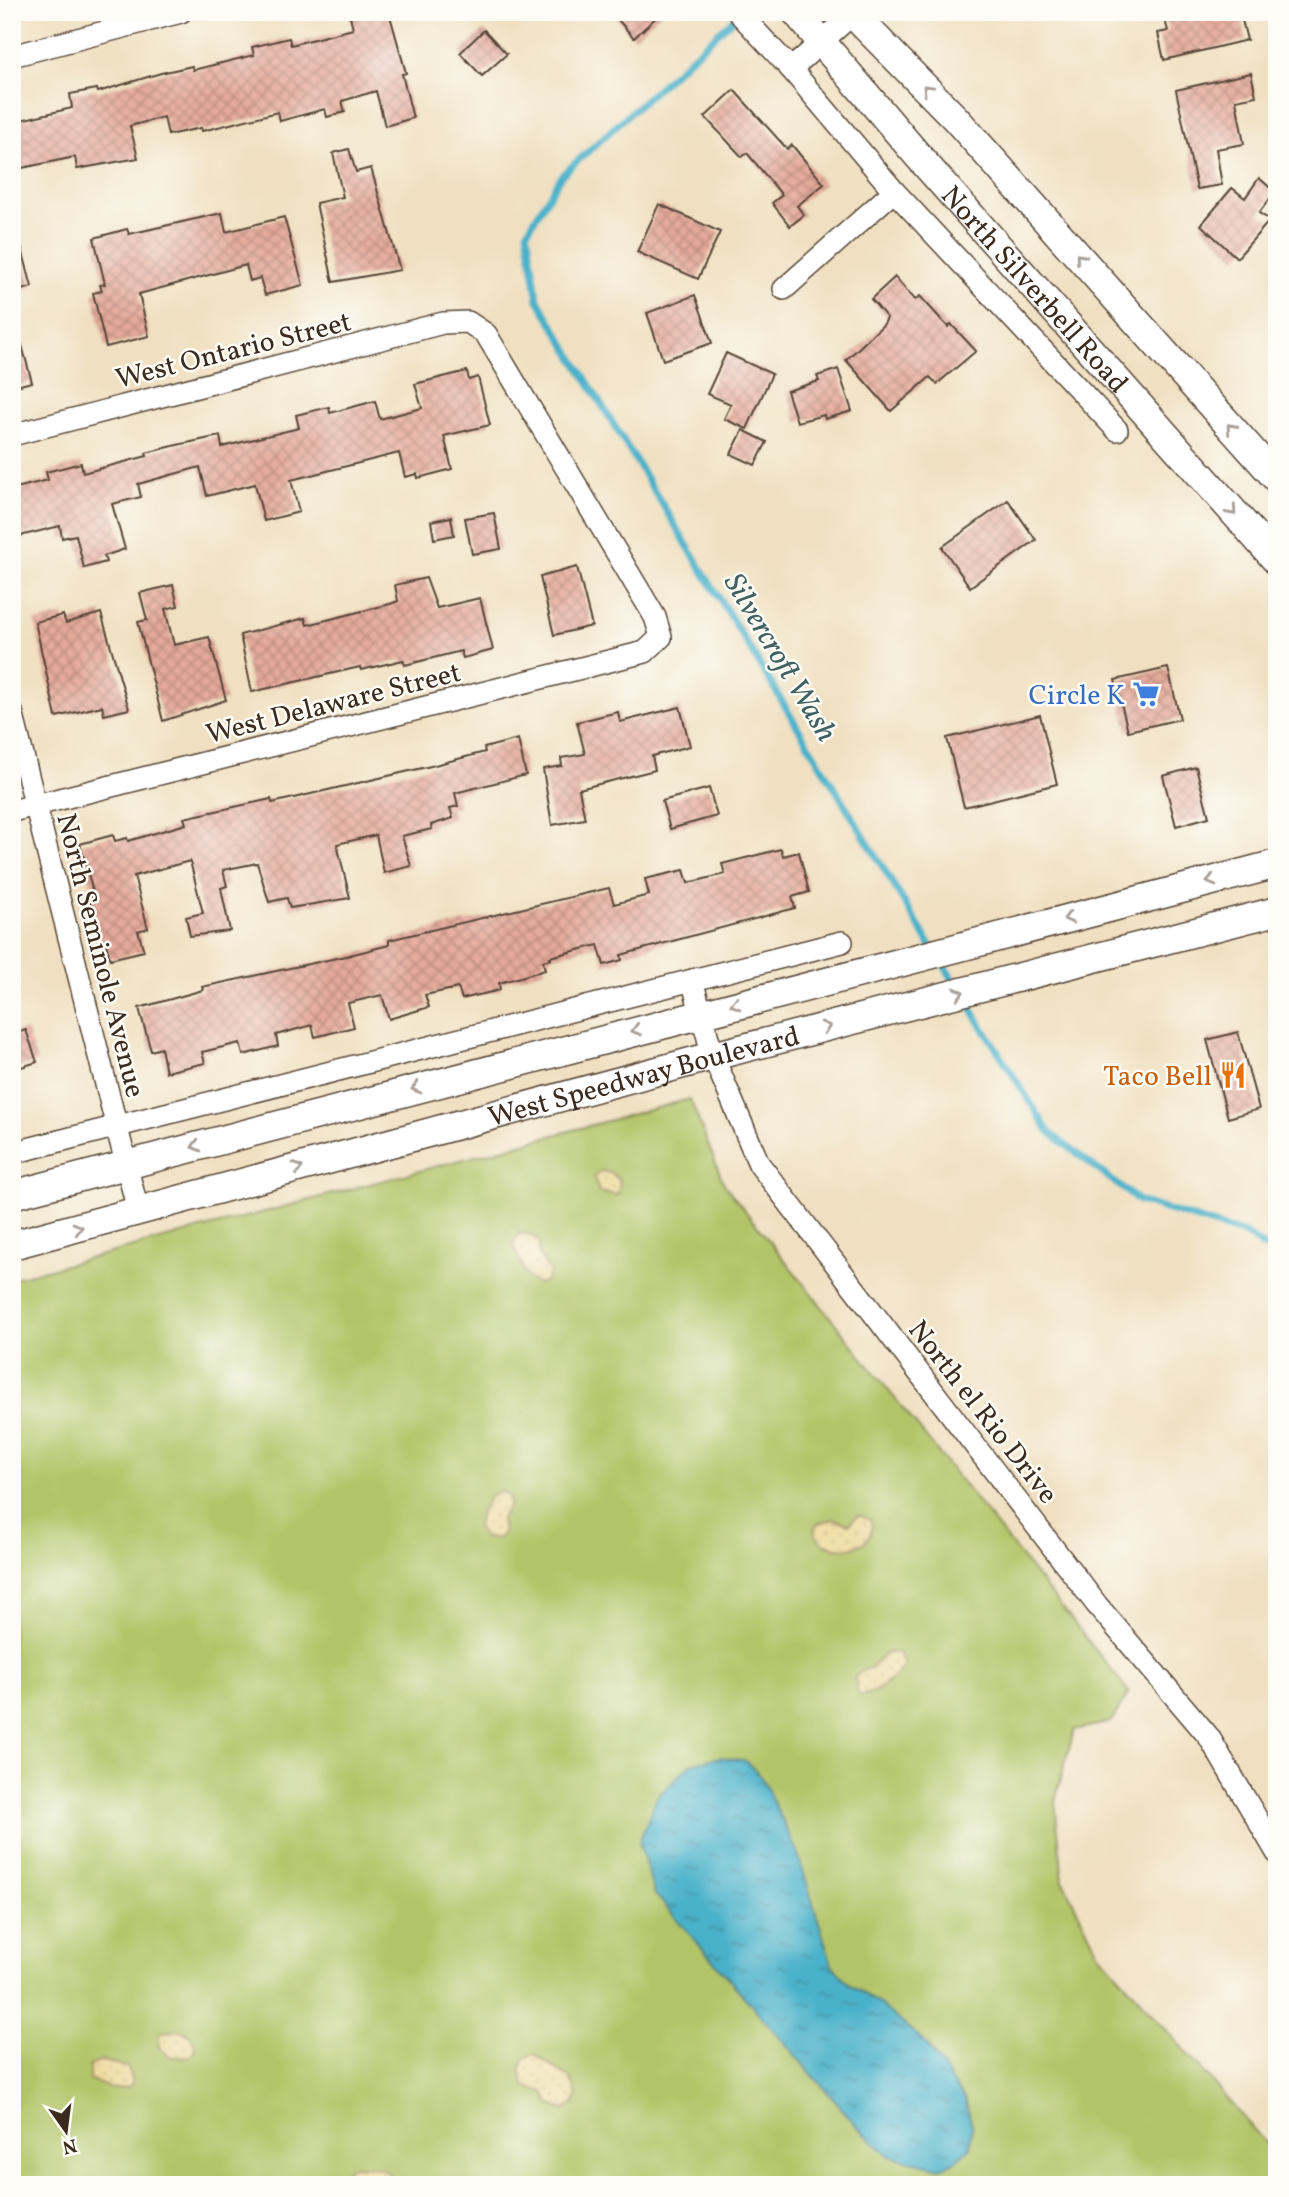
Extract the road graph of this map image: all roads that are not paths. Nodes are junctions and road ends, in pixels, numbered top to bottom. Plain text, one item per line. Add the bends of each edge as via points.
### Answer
1 (181, 12) edge
2 (738, 12) edge
3 (796, 12) edge
4 (853, 13) edge
5 (822, 42) junction
6 (12, 56) edge
7 (791, 68) junction
8 (894, 191) junction
9 (784, 289) dead end
10 (1116, 430) dead end
11 (12, 435) edge
12 (1277, 479) edge
13 (1277, 561) edge
14 (661, 637) joint
15 (12, 712) edge
16 (36, 804) junction
17 (12, 811) edge
18 (1277, 864) edge
19 (1134, 901) junction
20 (1277, 911) edge
21 (842, 942) dead end
22 (1147, 945) junction
23 (692, 980) junction
24 (702, 1013) junction
25 (713, 1056) junction
26 (116, 1126) junction
27 (12, 1153) edge
28 (127, 1164) junction
29 (12, 1195) edge
30 (138, 1211) junction
31 (12, 1245) edge
32 (1277, 1853) edge

1 - 6 street
2 - 7 street, North Silverbell Road
3 - 5 main road, North Silverbell Road
4 - 5 street
12 -> 4 main road, North Silverbell Road via 956,119
5 - 7 street
5 -> 13 main road, North Silverbell Road
7 - 8 street, North Silverbell Road
8 - 9 street
8 - 10 street, North Silverbell Road
11 - 14 street, West Ontario Street via 443,323 468,322 486,334 655,617
14 - 16 street, West Delaware Street via 645,652
15 - 16 street, North Seminole Avenue
16 - 17 street, West Delaware Street
16 - 26 street, North Seminole Avenue
18 -> 19 main road, West Speedway Boulevard
19 - 22 main road
19 -> 24 main road, West Speedway Boulevard
20 - 22 main road, West Speedway Boulevard
21 - 23 street
25 -> 22 main road, West Speedway Boulevard
23 - 24 street, North el Rio Drive
23 - 26 street
24 - 25 street, North el Rio Drive
24 -> 28 main road, West Speedway Boulevard
30 -> 25 main road, West Speedway Boulevard
25 - 32 street, North el Rio Drive via 760,1164 1097,1605 1209,1737
26 - 27 street
26 - 28 street, North Seminole Avenue
28 - 29 main road, West Speedway Boulevard
28 - 30 street, North Seminole Avenue
31 -> 30 main road, West Speedway Boulevard

